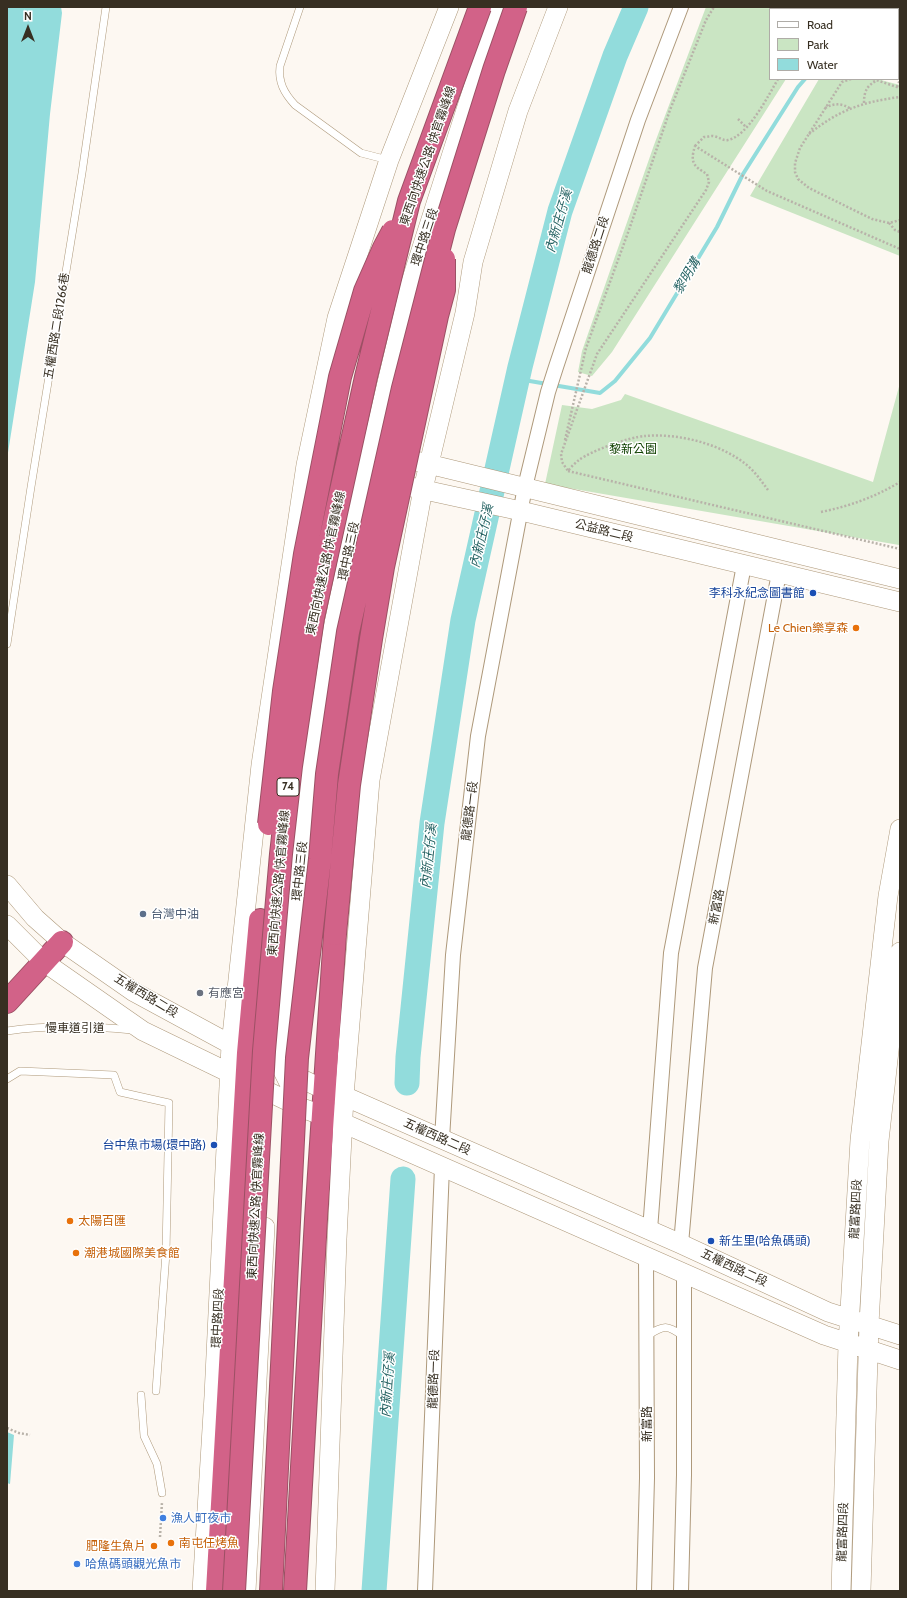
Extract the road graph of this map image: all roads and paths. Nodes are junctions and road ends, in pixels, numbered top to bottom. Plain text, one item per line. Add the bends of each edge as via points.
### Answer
1 (106, 7) edge
2 (300, 7) edge
3 (449, 7) edge
4 (480, 7) edge
5 (491, 7) edge
6 (501, 7) edge
7 (516, 7) edge
8 (558, 7) edge
9 (682, 7) edge
10 (714, 7) edge
11 (777, 80) edge
12 (848, 80) edge
13 (878, 80) edge
14 (900, 80) edge
15 (899, 87) edge
16 (900, 97) edge
17 (864, 103) junction
18 (825, 108) junction
19 (851, 109) junction
20 (738, 119) dead end
21 (746, 127) junction
22 (808, 136) junction
23 (695, 146) junction
24 (389, 160) junction
25 (409, 201) junction
26 (900, 220) edge
27 (889, 223) junction
28 (444, 229) junction
29 (900, 232) edge
30 (900, 249) edge
31 (311, 440) junction
32 (367, 451) junction
33 (561, 454) junction
34 (306, 465) junction
35 (436, 465) junction
36 (568, 470) junction
37 (361, 476) junction
38 (900, 482) edge
39 (525, 487) junction
40 (768, 490) dead end
41 (431, 491) junction
42 (521, 510) junction
43 (821, 512) dead end
44 (900, 549) edge
45 (744, 565) junction
46 (779, 573) junction
47 (900, 579) edge
48 (900, 602) edge
49 (7, 644) edge
50 (900, 829) edge
51 (7, 885) edge
52 (7, 925) edge
53 (62, 942) junction
54 (900, 952) edge
55 (44, 962) junction
56 (7, 1002) edge
57 (896, 1023) edge
58 (7, 1031) edge
59 (143, 1031) junction
60 (239, 1049) junction
61 (277, 1067) junction
62 (238, 1078) junction
63 (7, 1079) edge
64 (271, 1093) junction
65 (335, 1093) junction
66 (302, 1108) junction
67 (333, 1120) junction
68 (442, 1139) junction
69 (442, 1167) junction
70 (650, 1230) junction
71 (681, 1244) junction
72 (646, 1257) junction
73 (684, 1274) junction
74 (850, 1319) junction
75 (869, 1324) junction
76 (900, 1335) edge
77 (647, 1336) junction
78 (684, 1337) junction
79 (848, 1344) junction
80 (868, 1350) junction
81 (900, 1360) edge
82 (156, 1391) dead end
83 (141, 1396) dead end
84 (7, 1428) edge
85 (30, 1435) dead end
86 (162, 1493) joint
87 (160, 1537) dead end
88 (202, 1591) edge
89 (217, 1591) edge
90 (234, 1591) edge
91 (246, 1591) edge
92 (271, 1591) edge
93 (280, 1591) edge
94 (295, 1591) edge
95 (325, 1591) edge
96 (425, 1591) edge
97 (644, 1591) edge
98 (681, 1591) edge
99 (841, 1591) edge
100 (861, 1591) edge

1 - 49 lane, 五權西路二段1266巷
2 - 24 lane via 280,66 282,87 295,105 361,153
3 - 24 street
4 - 25 highway, 東西向快速公路 快官霧峰線 / 74, bridge
5 - 32 street, 環中路三段 via 471,60 403,282
6 - 32 street, 環中路三段 via 410,285
7 - 28 highway, bridge
8 - 35 street via 518,111 473,262
9 - 39 street, 龍德路二段 via 638,120 556,367
10 - 33 path via 706,20 670,110 586,348
11 - 21 path
12 - 18 path via 842,82
13 - 15 path
13 - 17 path via 866,89
14 - 15 path
16 - 17 path
17 - 19 path
18 - 19 path via 839,104
18 - 22 path
19 - 22 path via 828,120
20 - 21 path
21 - 23 path via 736,138 726,141 713,136 704,137
22 - 27 path via 800,148 795,163 798,179 809,188 872,219
23 - 30 path via 767,191
23 - 33 path via 693,164 707,174 709,182 706,190 597,354
24 - 31 street via 337,318
25 - 60 highway, bridge via 365,291 340,376 305,554 284,691 260,920
25 - 90 highway, 東西向快速公路 快官霧峰線 / 74, bridge via 366,377 313,618 291,766 264,1051
26 - 27 path
27 - 29 path
28 - 65 highway, bridge via 444,290 382,574 349,785 335,934
28 - 92 highway, bridge via 403,388 348,632 327,774 297,1058
31 - 32 street, 公益路二段
31 - 34 street
32 - 35 street, 公益路二段
32 - 37 street, 環中路三段
33 - 36 path via 562,462
34 - 37 street, 公益路二段
34 - 60 street via 261,765
35 - 39 street, 公益路二段
35 - 41 street
36 - 40 path via 579,459 624,440 644,436 665,436 688,439 729,454 748,467
36 - 44 path
37 - 41 street, 公益路二段
37 - 61 street, 環中路三段 via 324,627 301,769 284,933
38 - 43 path via 872,497
39 - 42 street, 龍德路一段
39 - 47 street, 公益路二段
41 - 42 street, 公益路二段
41 - 65 street via 370,780
42 - 45 street, 公益路二段
42 - 68 street, 龍德路一段 via 478,736 453,955
45 - 46 street, 公益路二段
45 - 70 street via 671,953
46 - 48 street, 公益路二段
46 - 71 street, 新富路 via 705,968
50 - 74 street, 龍富路四段 via 888,896 860,1140
51 - 53 street, 五權西路二段 via 35,918
52 - 55 street, 五權西路二段
53 - 55 highway
53 - 60 street, 五權西路二段 via 134,992
54 - 57 street, 龍富路四段
55 - 56 highway
55 - 59 street, 五權西路二段
57 - 75 street, 龍富路四段 via 879,1141
58 - 59 lane, 慢車道引道 via 53,1026 94,1026
59 - 62 street, 五權西路二段
60 - 61 street, 五權西路二段
60 - 62 highway
61 - 64 street, 環中路三段
61 - 65 street, 五權西路二段
61 - 66 street
62 - 64 street, 五權西路二段
62 - 88 street, 環中路四段
62 - 89 highway via 239,1215
63 - 82 lane via 20,1071 114,1075 120,1092 169,1103 166,1253
64 - 66 street, 五權西路二段
64 - 91 street
65 - 67 highway
65 - 68 street, 五權西路二段
66 - 67 street, 五權西路二段
66 - 93 street
67 - 69 street, 五權西路二段
67 - 94 highway via 316,1219
67 - 95 street
68 - 70 street, 五權西路二段
69 - 72 street, 五權西路二段
69 - 96 street, 龍德路一段
70 - 71 street, 五權西路二段
71 - 74 street, 五權西路二段 via 828,1312
72 - 73 street, 五權西路二段
72 - 77 street, 新富路
73 - 78 street
73 - 79 street, 五權西路二段
74 - 75 street, 五權西路二段
74 - 79 street, 龍富路四段
75 - 76 street, 五權西路二段
75 - 80 street, 龍富路四段
77 - 78 lane via 665,1326
77 - 97 street, 新富路
78 - 98 street
79 - 80 street, 五權西路二段
79 - 99 street, 龍富路四段
80 - 81 street, 五權西路二段
80 - 100 street, 龍富路四段
83 - 86 lane via 144,1436 157,1464
84 - 85 path
86 - 87 path

